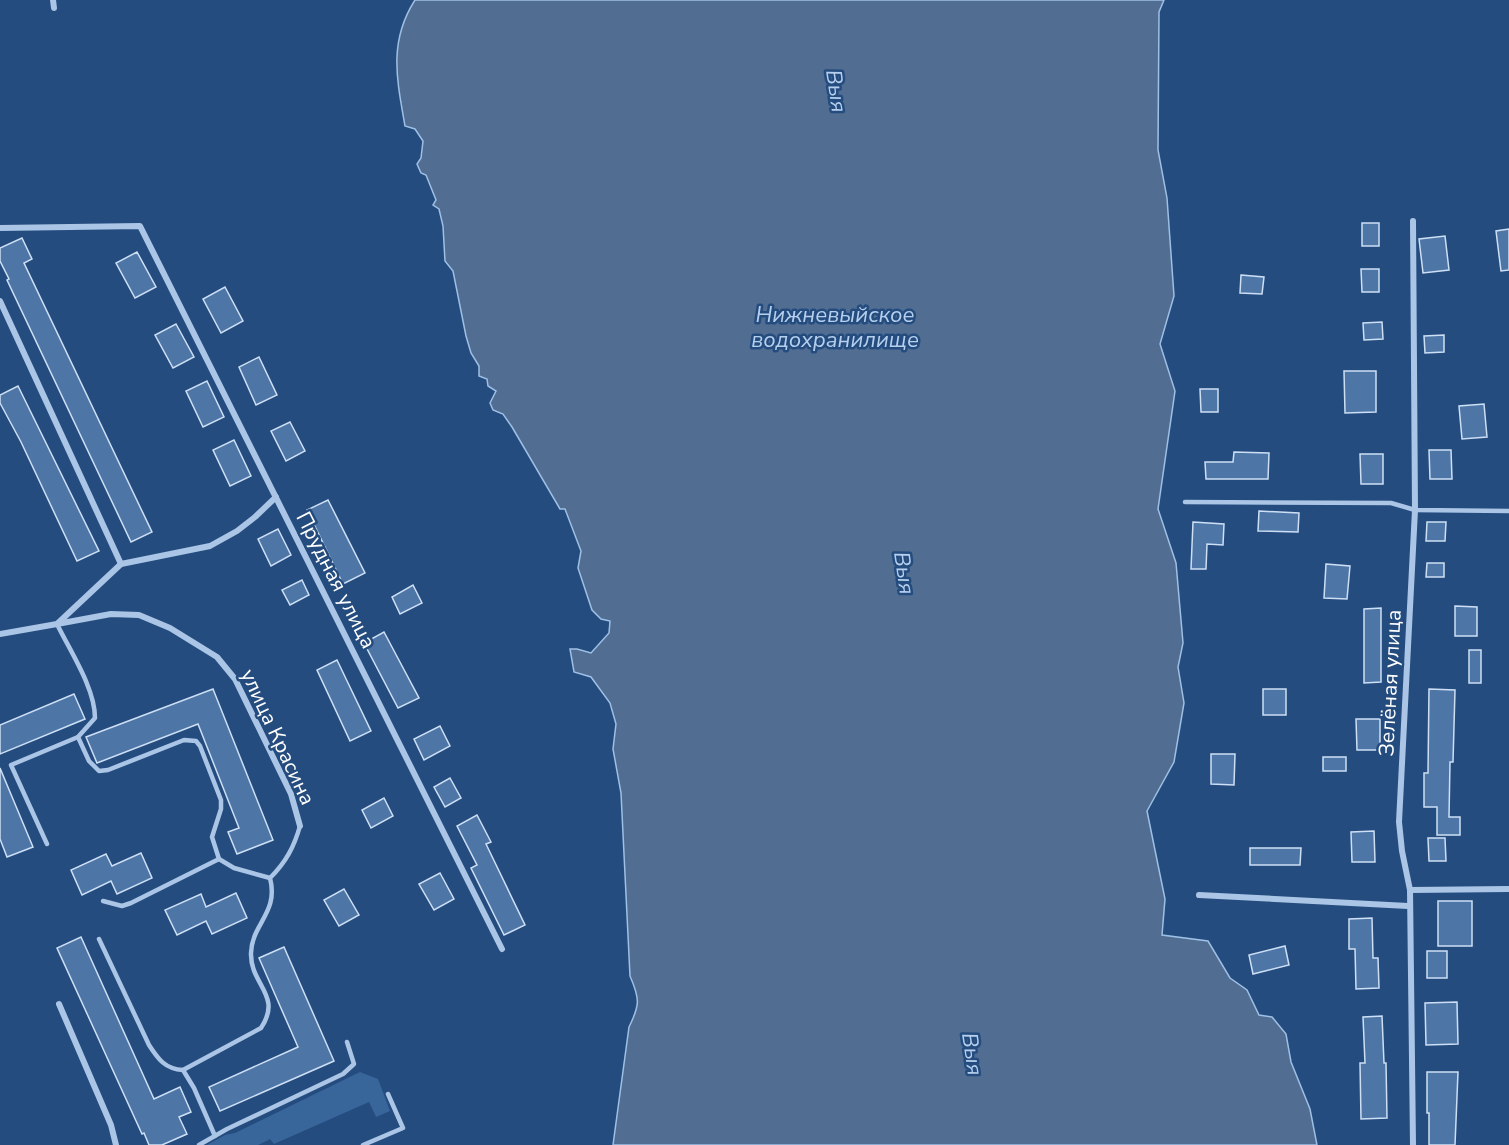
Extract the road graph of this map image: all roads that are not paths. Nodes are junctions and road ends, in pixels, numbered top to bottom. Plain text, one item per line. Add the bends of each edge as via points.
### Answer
1 (53, 0) edge
2 (54, 8) dead end
3 (1413, 221) dead end
4 (0, 228) edge
5 (0, 301) edge
6 (276, 496) junction
7 (1185, 502) dead end
8 (1415, 510) junction
9 (1509, 512) edge
10 (121, 564) junction
11 (57, 624) junction
12 (0, 634) edge
13 (78, 737) junction
14 (300, 826) joint
15 (47, 844) dead end
16 (219, 859) junction
17 (270, 878) junction
18 (1509, 889) edge
19 (1410, 890) junction
20 (1199, 895) dead end
21 (103, 901) dead end
22 (1408, 906) junction
23 (99, 939) dead end
24 (502, 949) dead end
25 (59, 1004) dead end
26 (347, 1042) dead end
27 (183, 1070) junction
28 (388, 1094) dead end
29 (215, 1136) junction
30 (116, 1145) edge
31 (199, 1145) edge
32 (363, 1145) edge
33 (1413, 1145) edge

1 - 2 street
3 - 8 street, Зелёная улица
4 - 6 street, Прудная улица via 140,226
5 - 10 street
6 - 10 street via 237,531 210,546
6 - 24 street, Прудная улица
7 - 8 lane via 1391,503
8 - 9 lane
8 - 19 street, Зелёная улица via 1399,822
10 - 11 street
11 - 12 street, улица Красина
11 - 13 lane via 95,707 95,718
11 - 14 street, улица Красина via 111,614 139,615 170,628 217,657 235,680 291,794
13 - 15 lane via 11,765
13 - 16 lane via 89,762 99,771 117,768 184,740 196,741 221,800 212,837
14 - 17 lane via 294,847
16 - 17 lane via 234,868
16 - 21 lane via 131,903 122,906
17 - 27 lane via 273,896 251,951 253,969 268,1000 268,1017 261,1028
18 - 19 street
19 - 22 street, Зелёная улица
20 - 22 street
22 - 33 street, Зелёная улица
23 - 27 lane via 148,1045 166,1066
25 - 30 street
26 - 29 lane via 354,1064 343,1074
27 - 29 lane
28 - 32 lane via 403,1128
29 - 31 lane

